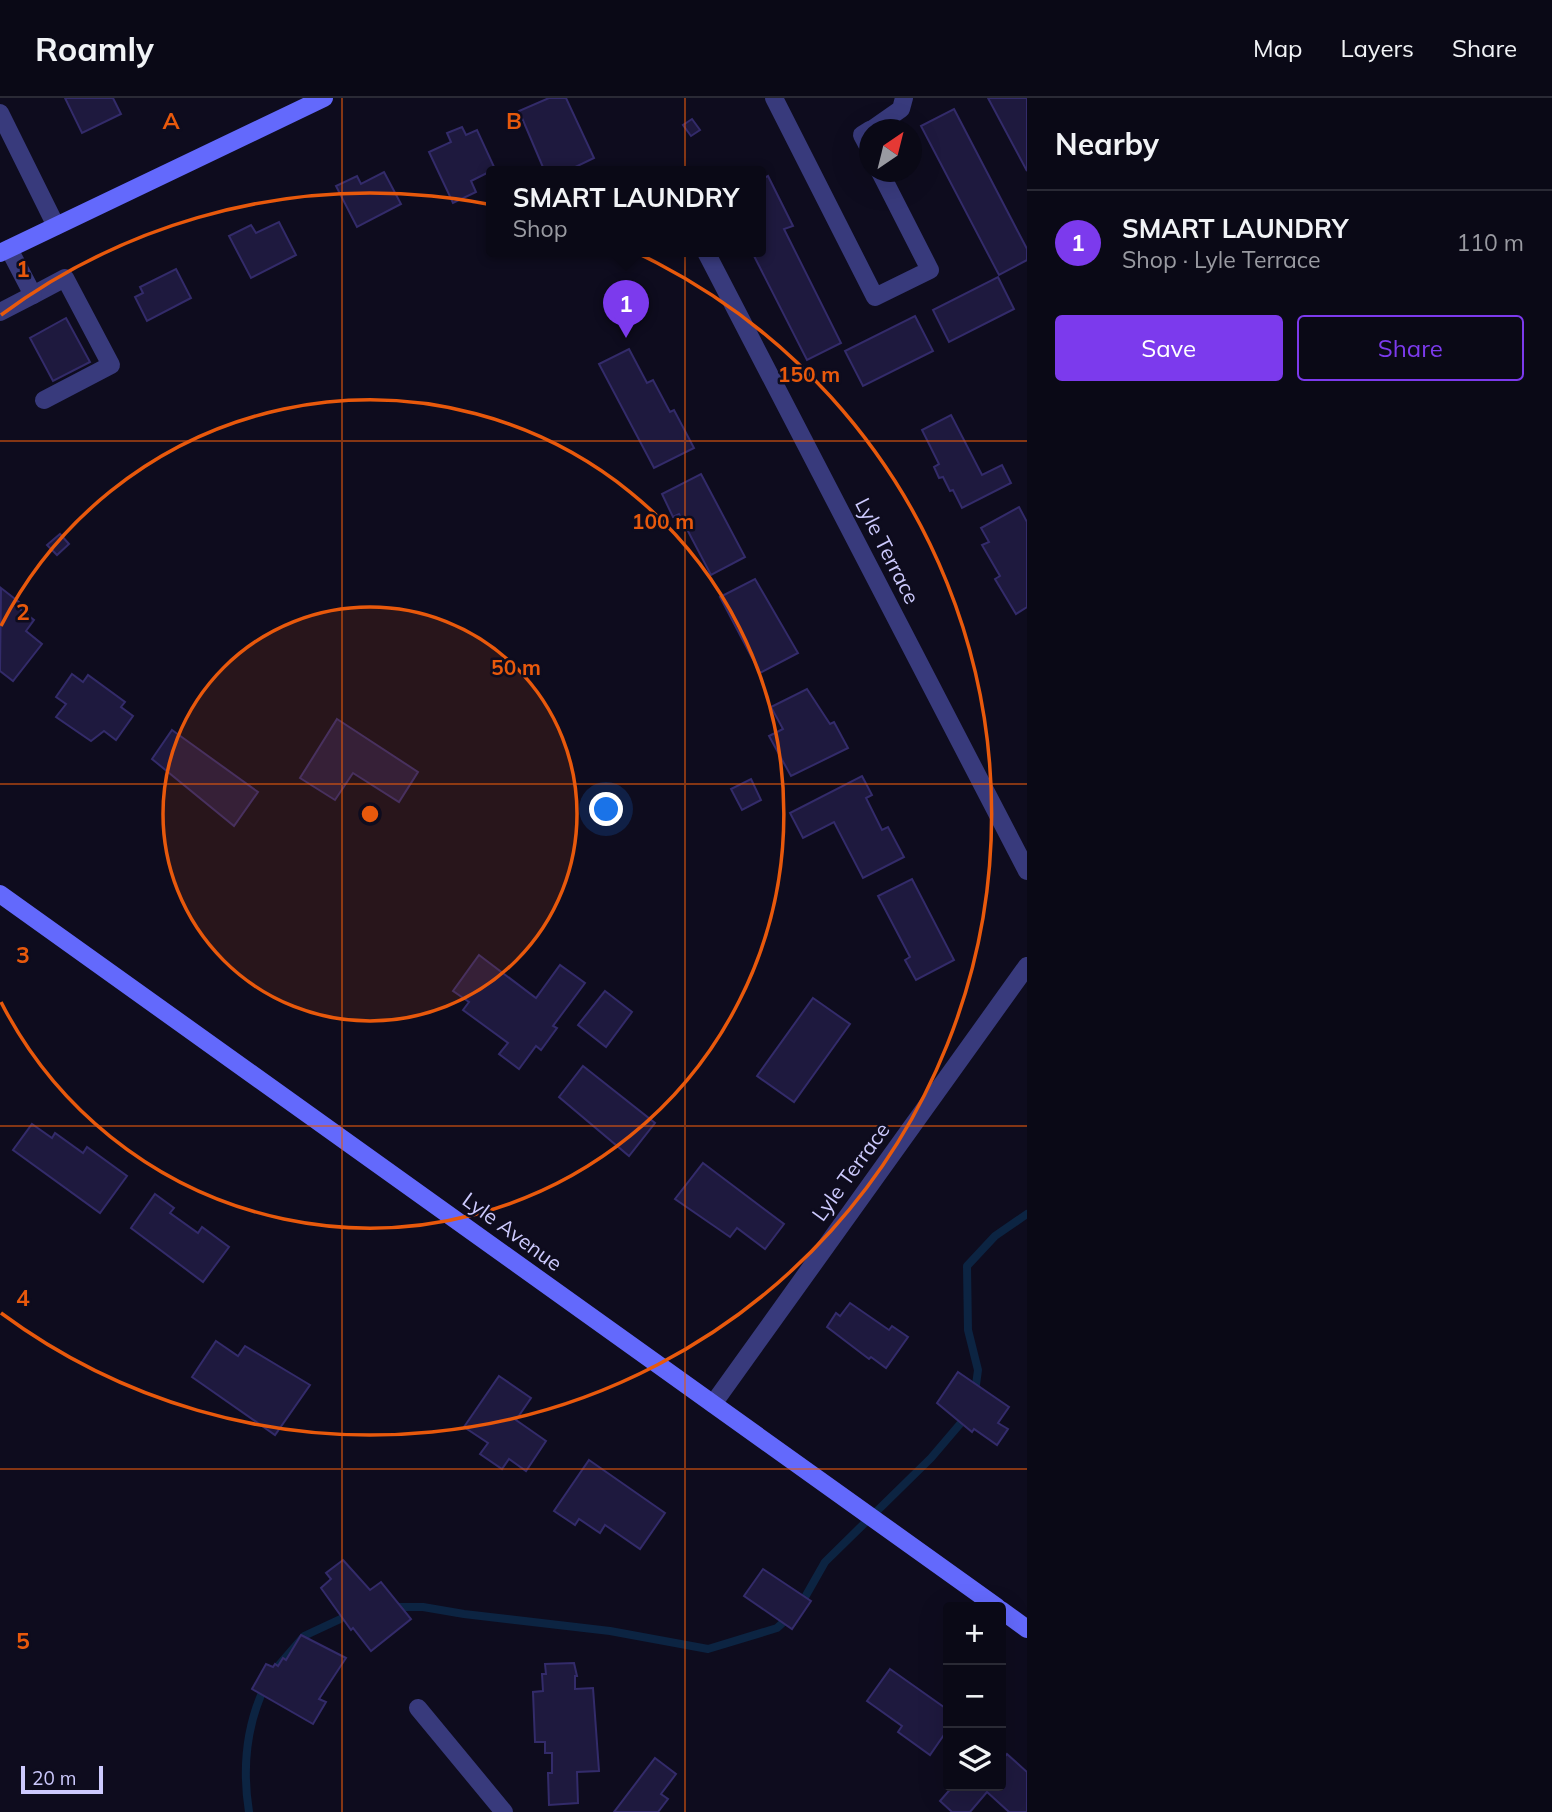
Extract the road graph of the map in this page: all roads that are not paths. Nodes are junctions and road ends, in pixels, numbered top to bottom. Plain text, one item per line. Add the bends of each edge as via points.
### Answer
1 (324, 98) edge
2 (774, 98) edge
3 (904, 98) edge
4 (0, 113) edge
5 (886, 119) edge
6 (885, 182) edge
7 (56, 226) junction
8 (4, 251) edge
9 (709, 257) edge
10 (33, 295) junction
11 (0, 312) edge
12 (44, 400) dead end
13 (1027, 872) edge
14 (0, 894) edge
15 (1027, 966) edge
16 (713, 1404) junction
17 (989, 1602) edge
18 (1006, 1614) edge
19 (1027, 1629) edge
20 (418, 1709) dead end
21 (504, 1812) edge

1 - 7 street
2 - 6 street via 875,297 930,270
3 - 5 street via 901,109
4 - 7 street
7 - 8 street
8 - 10 street
9 - 13 street, Lyle Terrace
10 - 11 street
10 - 12 street via 65,278 111,365
14 - 16 street, Lyle Avenue
15 - 16 street, Lyle Terrace
16 - 17 street, Lyle Avenue
18 - 19 street, Lyle Avenue
20 - 21 street

